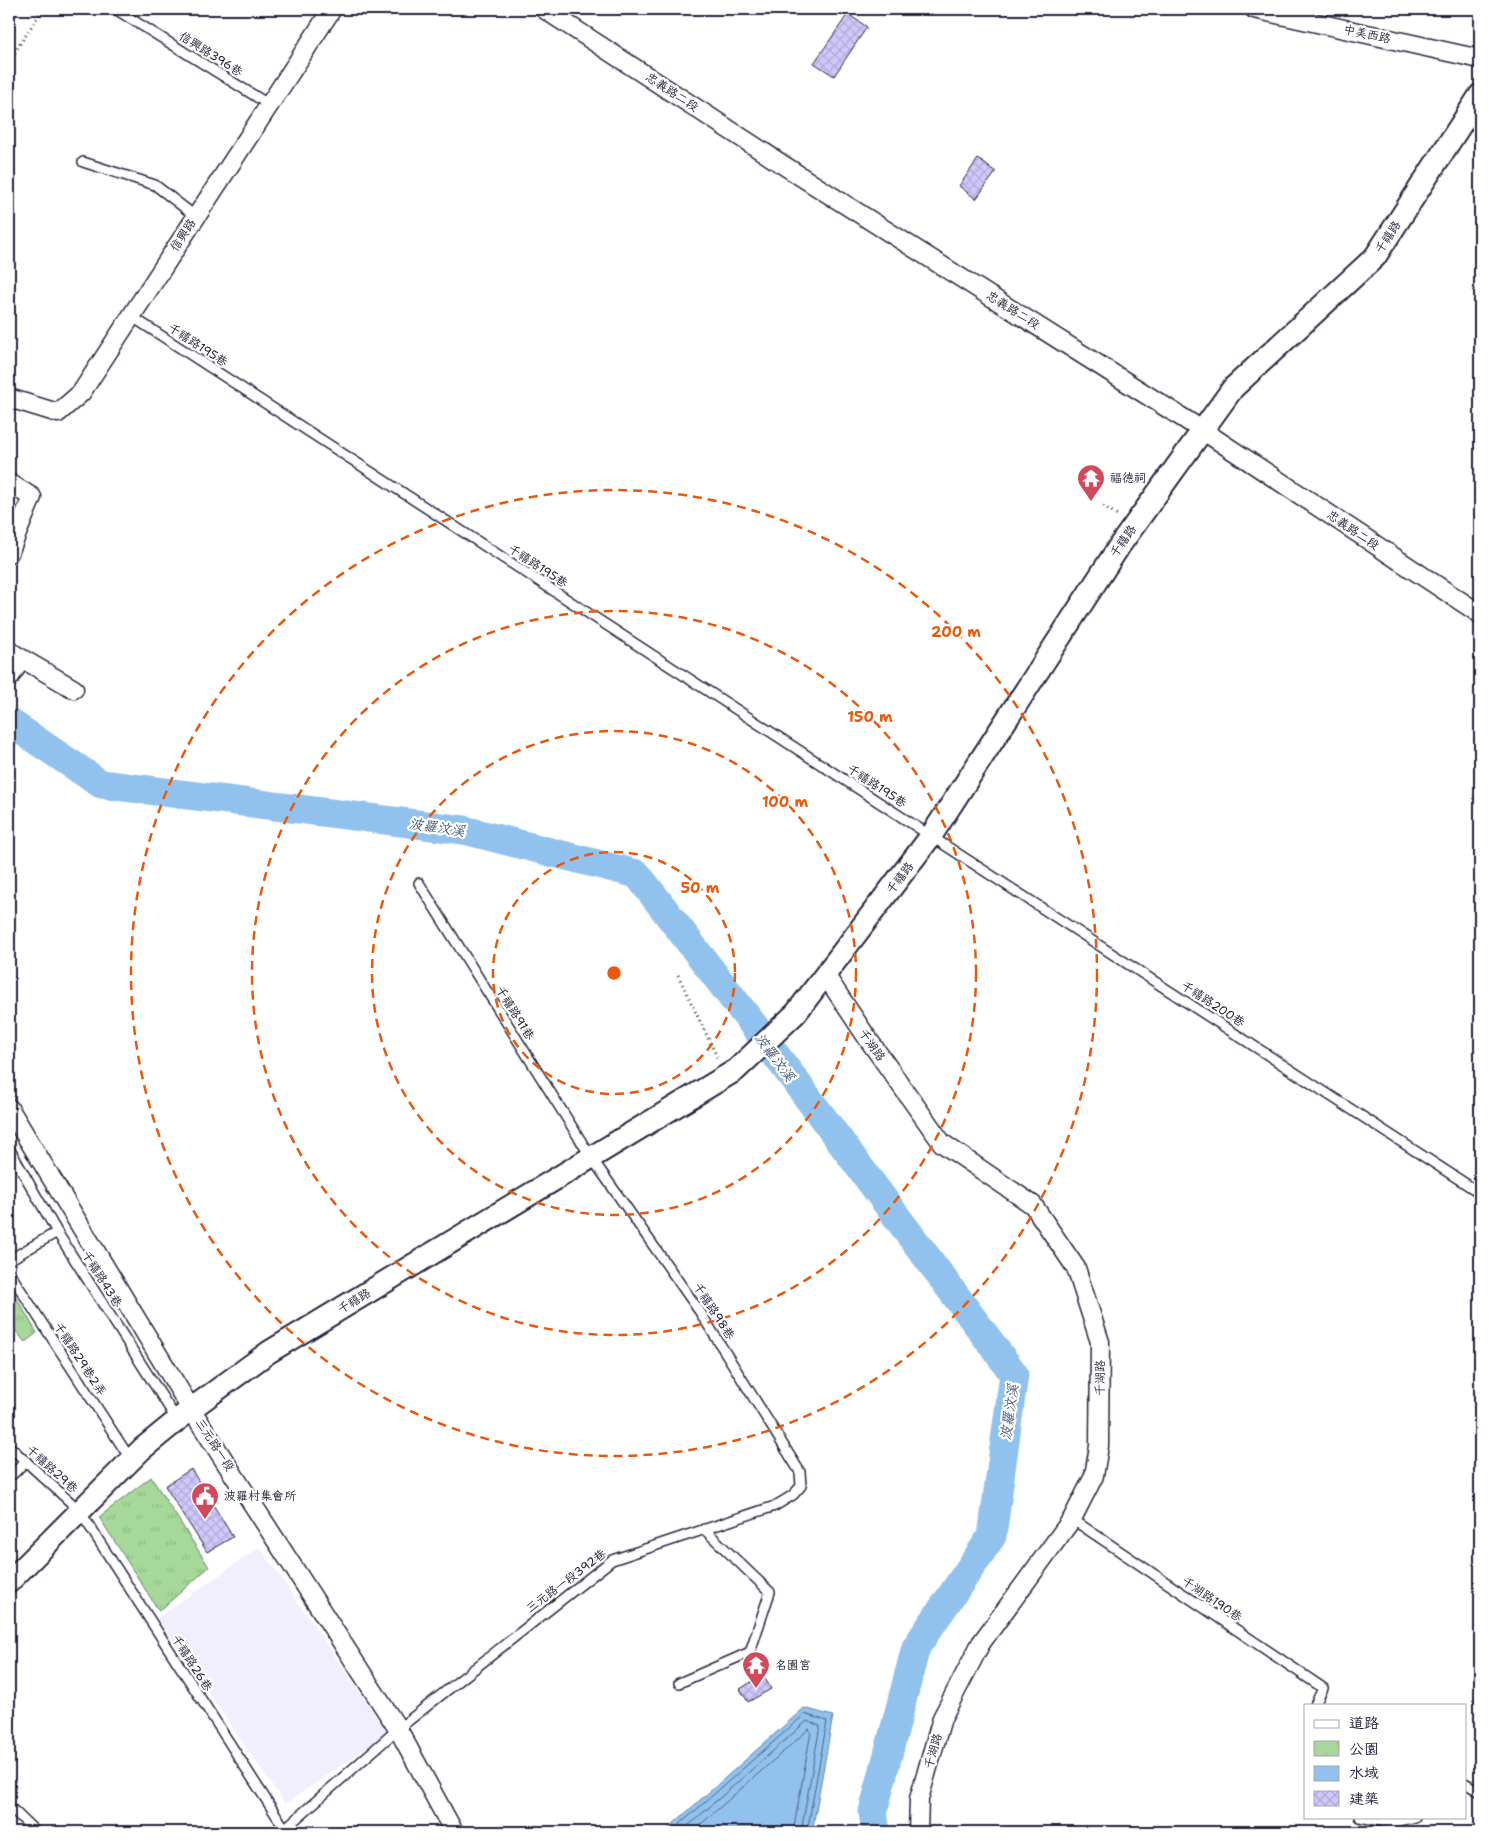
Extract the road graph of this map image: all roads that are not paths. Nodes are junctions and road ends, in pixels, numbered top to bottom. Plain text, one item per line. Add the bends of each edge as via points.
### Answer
1 (115, 9) edge
2 (332, 9) edge
3 (544, 9) edge
4 (1254, 9) edge
5 (1480, 59) edge
6 (1480, 94) edge
7 (268, 104) junction
8 (83, 162) dead end
9 (195, 216) junction
10 (131, 316) junction
11 (9, 398) edge
12 (1202, 430) junction
13 (9, 483) edge
14 (14, 525) edge
15 (9, 553) edge
16 (1480, 614) edge
17 (15, 655) edge
18 (9, 678) edge
19 (74, 689) dead end
20 (931, 836) junction
21 (419, 882) dead end
22 (826, 976) junction
23 (9, 1108) edge
24 (9, 1148) edge
25 (591, 1157) junction
26 (1480, 1193) edge
27 (57, 1232) junction
28 (9, 1260) edge
29 (9, 1272) edge
30 (184, 1414) junction
31 (9, 1446) edge
32 (131, 1460) junction
33 (26, 1461) junction
34 (10, 1474) edge
35 (801, 1486) joint
36 (79, 1510) junction
37 (1072, 1520) junction
38 (704, 1529) junction
39 (9, 1582) edge
40 (679, 1683) dead end
41 (1315, 1704) edge
42 (398, 1729) junction
43 (1466, 1784) edge
44 (1480, 1792) edge
45 (9, 1806) edge
46 (1365, 1818) edge
47 (1411, 1818) edge
48 (283, 1831) edge
49 (36, 1832) edge
50 (454, 1832) edge
51 (918, 1832) edge

1 - 7 lane, 信興路396巷
2 - 7 street, 信興路
3 - 12 street, 忠義路二段 via 811,183
4 - 5 street, 中美西路
6 - 12 street, 千禧路 via 1375,257 1233,388
7 - 9 street, 信興路
8 - 9 lane via 155,186
9 - 10 street, 信興路
10 - 11 street, 信興路 via 82,393 58,413
10 - 20 lane, 千禧路195巷
12 - 16 street, 忠義路二段
12 - 20 street, 千禧路 via 1120,545
13 - 14 street via 32,497
14 - 15 street
17 - 18 street
17 - 19 street
20 - 22 street, 千禧路
20 - 26 lane, 千禧路200巷
21 - 25 lane, 千禧路91巷
22 - 25 street, 千禧路 via 796,1013 731,1073
22 - 37 street, 千湖路 via 942,1143 1033,1205 1076,1268 1100,1342 1099,1418 1094,1476
23 - 30 street, 三元路一段
24 - 27 lane, 千禧路43巷
25 - 30 street, 千禧路 via 269,1352
25 - 35 lane, 千禧路98巷 via 700,1312 800,1472
27 - 28 lane
27 - 30 lane, 千禧路43巷
29 - 32 lane, 千禧路29巷2弄
30 - 32 street, 千禧路
30 - 42 street, 三元路一段
31 - 33 lane, 千禧路29巷
32 - 36 street, 千禧路
33 - 34 lane
33 - 36 lane, 千禧路29巷
35 - 38 lane, 三元路一段392巷 via 775,1506
36 - 39 street, 千禧路
36 - 48 lane, 千禧路26巷
37 - 41 lane, 千湖路190巷 via 1323,1688
37 - 51 street, 千湖路 via 981,1643 942,1718 919,1799
38 - 40 lane via 770,1592 750,1652
38 - 42 lane, 三元路一段392巷 via 612,1560
42 - 48 lane, 三元路一段392巷
42 - 50 street, 三元路一段
43 - 44 lane
45 - 49 lane
46 - 47 lane via 1390,1823

